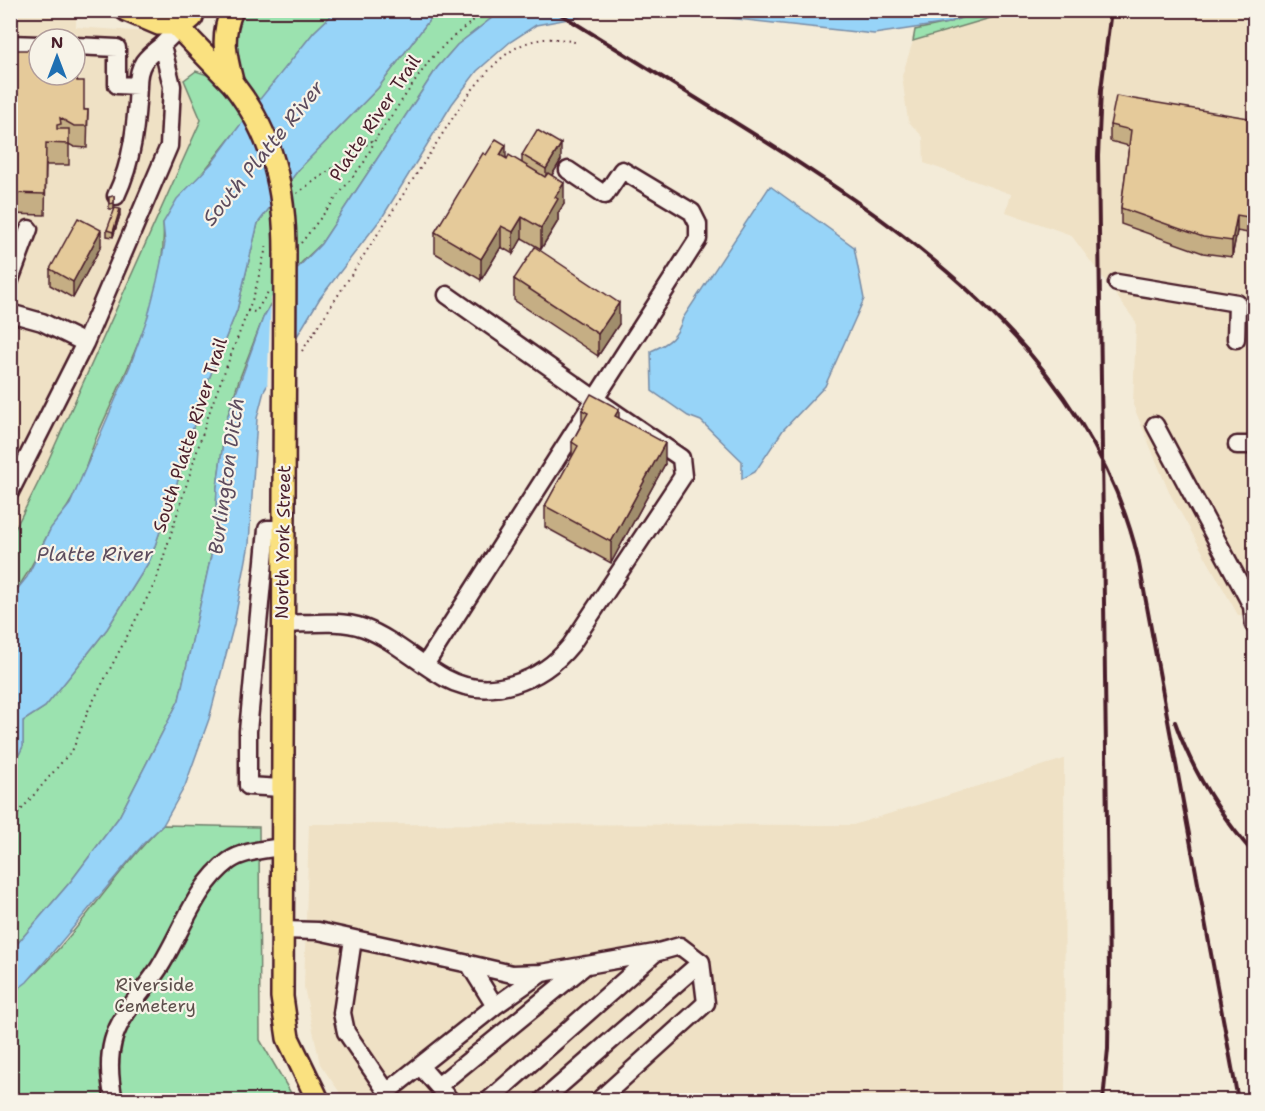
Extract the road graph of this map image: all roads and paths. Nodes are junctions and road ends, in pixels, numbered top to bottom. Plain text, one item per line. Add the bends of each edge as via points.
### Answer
1 (126, 10) edge
2 (232, 10) edge
3 (486, 10) edge
4 (187, 17) edge
5 (578, 43) dead end
6 (10, 44) edge
7 (27, 45) edge
8 (162, 45) junction
9 (87, 47) edge
10 (233, 84) junction
11 (138, 86) junction
12 (376, 138) junction
13 (568, 170) dead end
14 (116, 196) edge
15 (293, 198) dead end
16 (29, 229) dead end
17 (283, 247) junction
18 (10, 280) edge
19 (1117, 283) dead end
20 (278, 284) junction
21 (447, 295) dead end
22 (247, 310) junction
23 (10, 313) edge
24 (1236, 339) dead end
25 (85, 343) junction
26 (284, 368) junction
27 (595, 399) junction
28 (1155, 425) dead end
29 (1237, 445) dead end
30 (1254, 445) edge
31 (10, 492) edge
32 (283, 529) junction
33 (282, 624) junction
34 (1254, 625) edge
35 (425, 665) junction
36 (281, 788) junction
37 (10, 823) edge
38 (281, 847) junction
39 (282, 930) junction
40 (353, 939) junction
41 (655, 953) junction
42 (701, 962) junction
43 (469, 964) junction
44 (586, 965) junction
45 (542, 973) junction
46 (495, 1006) junction
47 (420, 1066) junction
48 (438, 1086) junction
49 (391, 1096) edge
50 (114, 1101) edge
51 (318, 1101) edge
52 (450, 1101) edge
53 (489, 1101) edge
54 (543, 1101) edge
55 (599, 1101) edge

1 - 4 main road via 159,24
2 - 10 main road via 224,34 224,51
3 - 12 path, Platte River Trail via 429,61
4 - 8 lane
4 - 10 main road, North York Street
5 - 26 path via 543,38 520,44 490,67 465,99 296,361
6 - 7 lane
8 - 11 lane via 139,67
8 - 25 lane via 172,86 169,146
9 - 11 lane via 117,48 117,85
10 - 17 main road, North York Street, bridge via 257,118 276,165 284,203
11 - 14 lane via 135,137 127,173
12 - 15 path
12 - 17 path, Platte River Trail via 359,168 305,240
13 - 27 lane via 610,198 622,170 692,212 699,231 698,239
16 - 18 lane
17 - 20 main road, North York Street
17 - 22 path, South Platte River Trail
19 - 24 lane via 1237,303
20 - 22 path via 256,312
20 - 26 main road, North York Street
21 - 27 lane
22 - 37 path, South Platte River Trail via 147,600 88,711 73,748
23 - 25 lane via 42,322
25 - 31 lane
26 - 32 main road, North York Street
27 - 35 lane
27 - 35 lane via 681,458 683,476 571,645 546,670 514,685 482,688 447,679
28 - 34 lane via 1252,606
29 - 30 lane
32 - 33 main road, North York Street
32 - 36 lane via 267,529 248,731 248,786
33 - 35 lane via 362,627
33 - 36 main road, North York Street
36 - 38 main road, North York Street
38 - 39 main road, North York Street
38 - 50 lane via 243,854 229,861 207,882 159,967 120,1023 112,1042 110,1063
39 - 40 lane via 318,931
39 - 51 main road, North York Street via 285,1025 295,1056
40 - 43 lane
40 - 49 lane via 342,1013 346,1032
41 - 42 lane via 680,946
41 - 44 lane
41 - 53 lane
42 - 54 lane
42 - 55 lane via 706,1003
43 - 45 lane via 512,974
43 - 46 lane
44 - 45 lane
44 - 48 lane
45 - 46 lane
46 - 47 lane
47 - 48 lane
47 - 49 lane
48 - 52 lane

